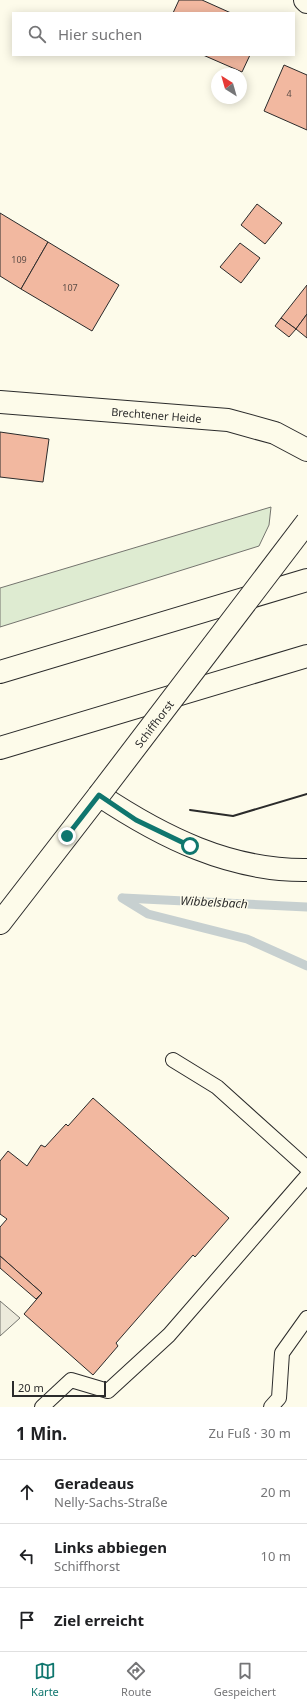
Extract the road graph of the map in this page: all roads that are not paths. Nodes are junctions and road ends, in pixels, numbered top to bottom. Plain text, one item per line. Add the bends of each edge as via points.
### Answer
1 (305, 0) edge
2 (307, 2) edge
3 (0, 402) edge
4 (307, 450) edge
5 (307, 522) edge
6 (307, 580) edge
7 (307, 656) edge
8 (0, 672) edge
9 (0, 748) edge
10 (99, 795) junction
11 (307, 870) edge
12 (0, 923) edge
13 (174, 1060) dead end
14 (307, 1168) edge
15 (307, 1176) edge
16 (307, 1318) edge
17 (42, 1407) edge
18 (271, 1407) edge

1 - 2 main road
3 - 4 main road, Brechtener Heide via 228,420 275,433
5 - 10 main road, Schiffhorst, bridge
6 - 8 main road
7 - 9 main road
10 - 11 main road via 136,820 190,846 246,865 287,871
10 - 12 main road, Schiffhorst
13 - 14 lane via 217,1087
15 - 17 lane via 169,1335 108,1391 71,1380
16 - 18 lane via 282,1353 279,1398

